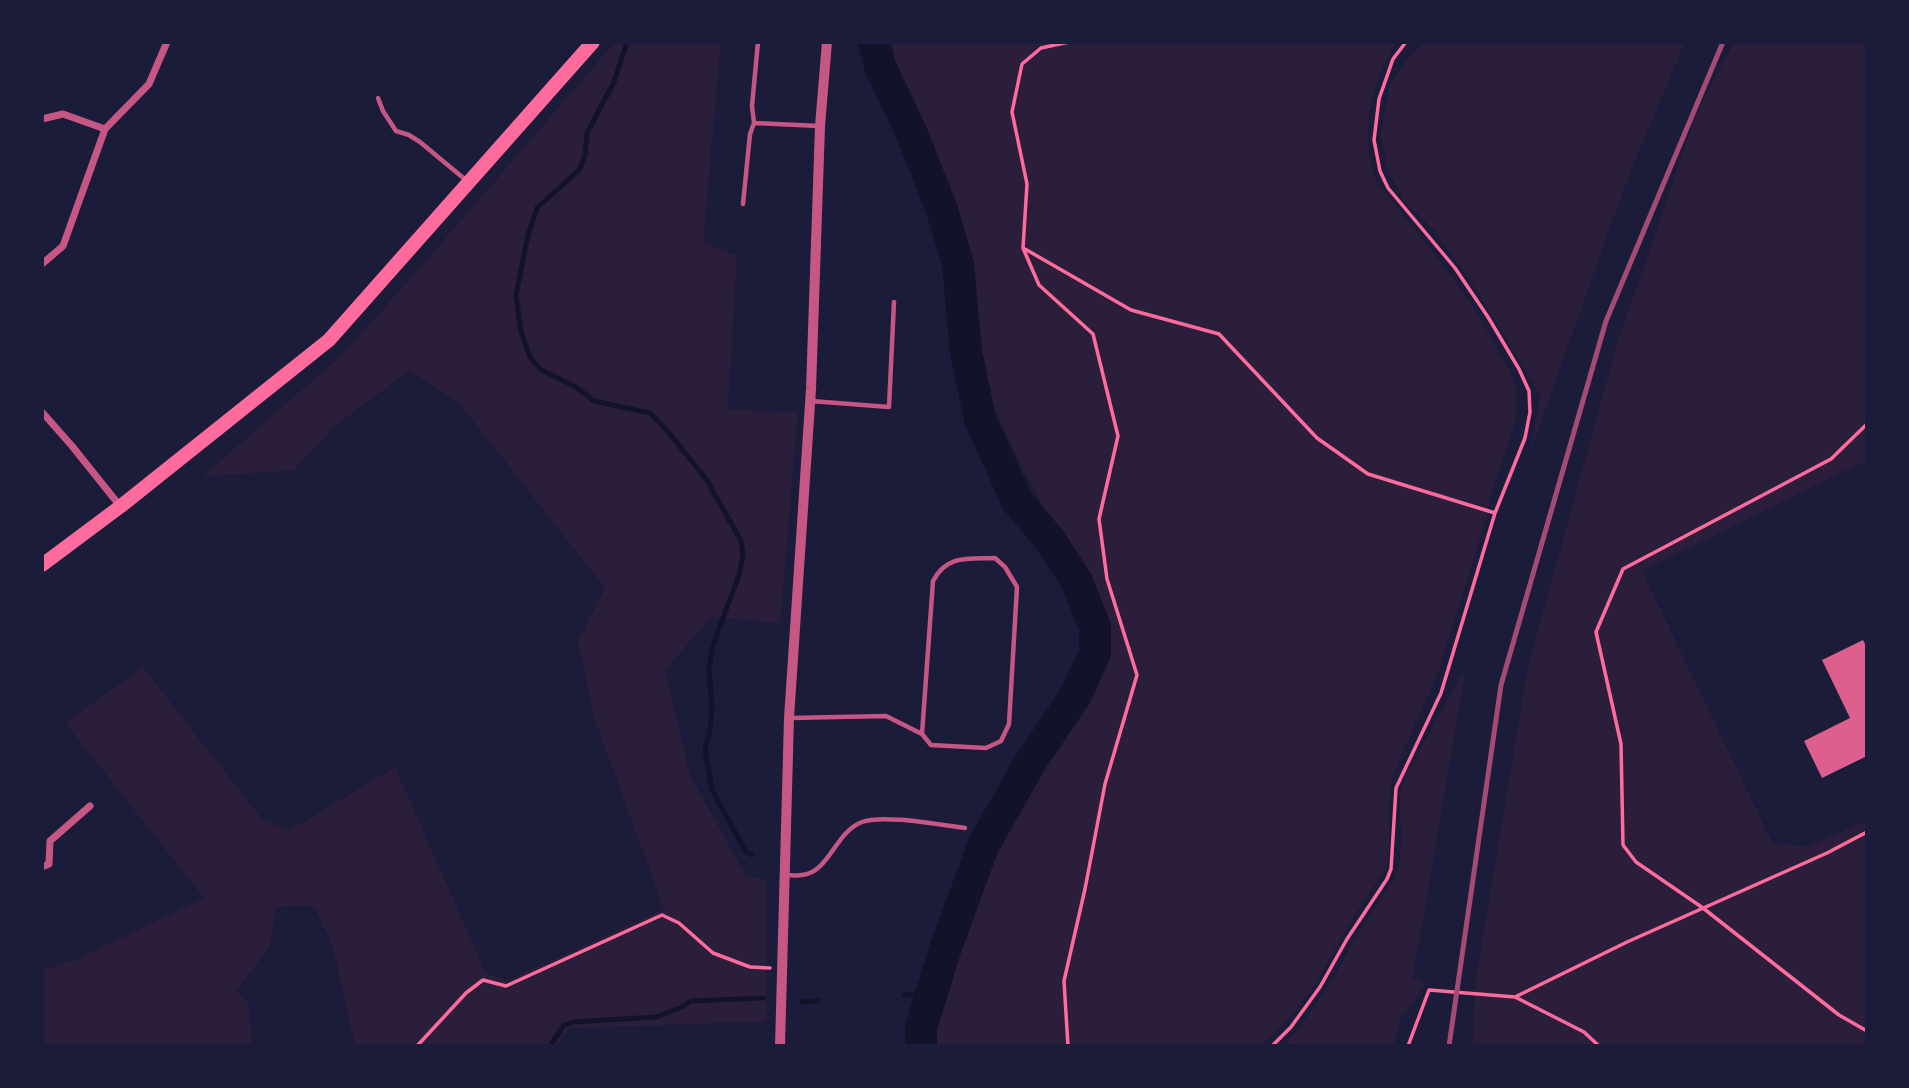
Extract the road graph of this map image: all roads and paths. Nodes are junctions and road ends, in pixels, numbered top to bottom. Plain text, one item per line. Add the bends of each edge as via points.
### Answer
1 (167, 42) edge
2 (593, 42) edge
3 (758, 42) edge
4 (827, 42) edge
5 (1069, 42) edge
6 (1406, 42) edge
7 (378, 98) dead end
8 (42, 119) edge
9 (754, 123) junction
10 (820, 126) junction
11 (105, 129) junction
12 (468, 182) junction
13 (743, 204) dead end
14 (1023, 248) junction
15 (42, 264) edge
16 (894, 302) dead end
17 (811, 401) junction
18 (42, 412) edge
19 (1867, 424) edge
20 (121, 506) junction
21 (1495, 513) junction
22 (42, 565) edge
23 (789, 718) junction
24 (922, 734) junction
25 (90, 806) dead end
26 (965, 828) dead end
27 (1867, 832) edge
28 (42, 867) edge
29 (785, 875) junction
30 (1703, 908) junction
31 (783, 969) junction
32 (1515, 997) junction
33 (1867, 1031) edge
34 (417, 1046) edge
35 (780, 1046) edge
36 (1068, 1046) edge
37 (1272, 1046) edge
38 (1408, 1046) edge
39 (1598, 1046) edge

1 - 11 street via 149,84
2 - 12 highway
3 - 9 lane via 751,112
4 - 10 street
5 - 14 path via 1041,48 1022,64 1012,112 1027,184
6 - 21 path via 1393,59 1379,99 1374,140 1380,171 1388,188 1472,293 1529,391 1525,438
7 - 12 lane via 396,131 420,142
8 - 11 street via 63,114
9 - 10 lane
9 - 13 lane
10 - 17 street
11 - 15 street via 63,246
12 - 20 highway via 329,340
14 - 21 path via 1130,310 1219,334 1317,438 1368,474
14 - 36 path via 1039,285 1093,334 1118,436 1099,519 1107,579 1137,675 1105,784 1064,981
16 - 17 lane via 889,407
17 - 23 street
18 - 20 street
19 - 30 path via 1831,459 1623,569 1596,632 1621,744 1623,845 1636,862
20 - 22 highway
21 - 37 path via 1441,693 1396,788 1387,879 1320,986
23 - 24 lane via 886,716
23 - 29 street
24 - 24 lane via 931,745 986,748 1001,741 1009,724 1017,587 995,558 960,559 939,570 933,581
25 - 28 street via 50,841 49,864
26 - 29 lane via 876,818 848,828 831,854 805,876
27 - 30 path
29 - 31 street
30 - 32 path
30 - 33 path via 1839,1015
31 - 34 path via 750,967 713,953 679,923 662,915 506,986 483,980
31 - 35 street
32 - 38 path via 1429,990
32 - 39 path via 1584,1032

